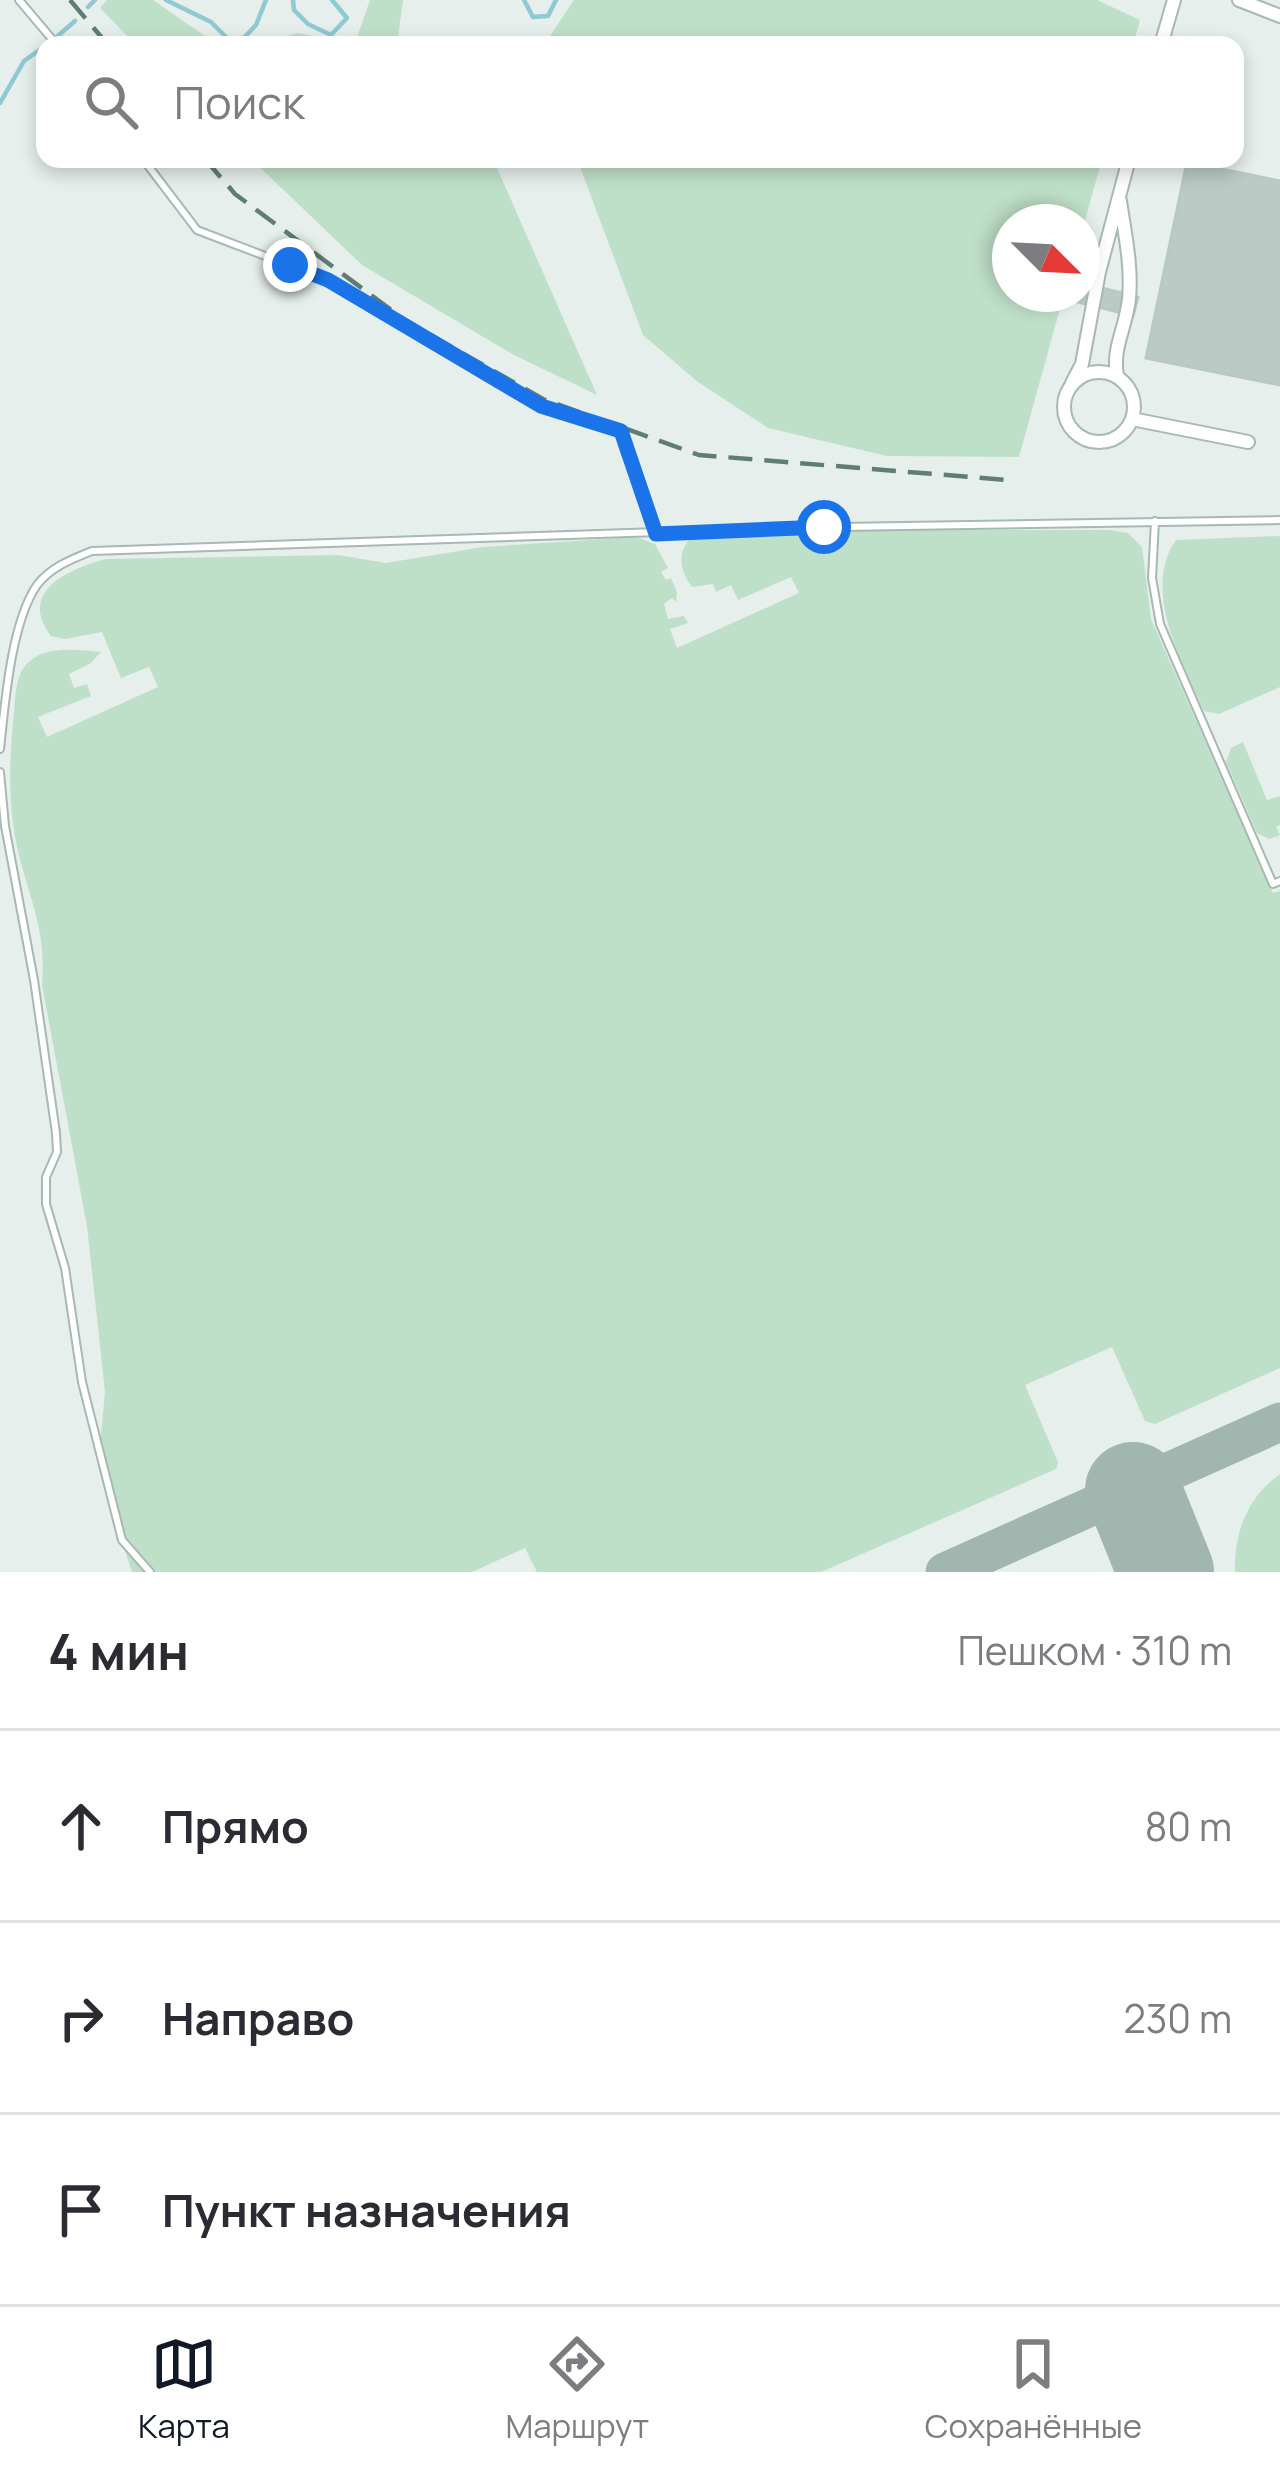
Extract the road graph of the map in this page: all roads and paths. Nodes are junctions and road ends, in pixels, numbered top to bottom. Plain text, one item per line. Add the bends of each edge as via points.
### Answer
1 (19, 0) edge
2 (1174, 0) edge
3 (1239, 0) edge
4 (1280, 16) edge
5 (50, 36) edge
6 (1164, 36) edge
7 (150, 168) edge
8 (1127, 168) edge
9 (1120, 194) junction
10 (1117, 376) junction
11 (1072, 382) junction
12 (1132, 419) junction
13 (1248, 442) dead end
14 (1280, 520) edge
15 (1155, 521) junction
16 (656, 534) junction
17 (0, 749) edge
18 (0, 772) edge
19 (1280, 880) edge
20 (150, 1572) edge

1 - 5 lane
2 - 6 street
3 - 4 street
7 - 16 lane via 197,230 328,280 541,406 621,431
8 - 9 street
9 - 10 street via 1131,255 1129,303 1113,354
9 - 11 street
10 - 11 street via 1094,371
10 - 12 street via 1132,395
11 - 12 street via 1063,405 1076,435 1108,441
12 - 13 street
14 - 15 lane
15 - 16 lane
15 - 19 lane via 1160,624 1274,884
16 - 17 lane via 92,551 52,569 36,587
18 - 20 lane via 56,1133 46,1204 122,1540

